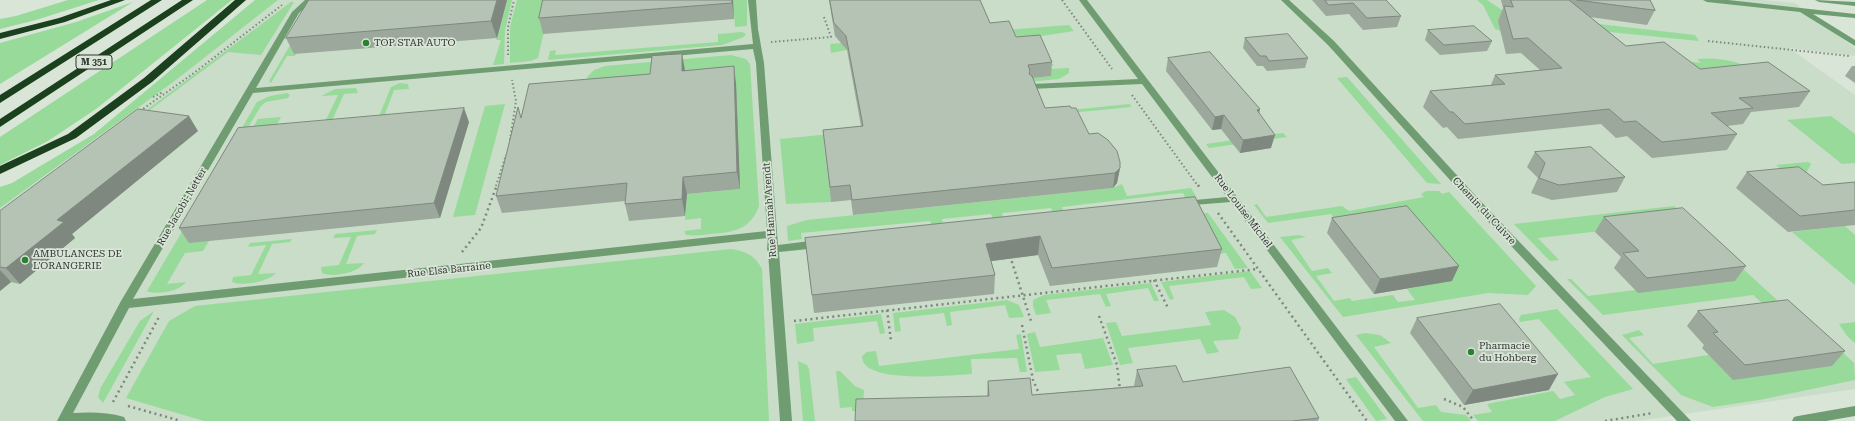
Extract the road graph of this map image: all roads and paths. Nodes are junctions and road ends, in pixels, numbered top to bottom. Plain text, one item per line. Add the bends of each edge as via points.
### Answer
1 (120, 0) edge
2 (157, 0) edge
3 (188, 0) edge
4 (241, 0) edge
5 (310, 0) edge
6 (514, 0) edge
7 (752, 0) edge
8 (1083, 0) edge
9 (1285, 0) edge
10 (1707, 0) edge
11 (1819, 0) edge
12 (1855, 4) edge
13 (282, 5) dead end
14 (1802, 10) junction
15 (1855, 16) edge
16 (824, 17) dead end
17 (0, 36) edge
18 (1708, 41) dead end
19 (757, 44) junction
20 (1855, 44) edge
21 (1855, 56) edge
22 (508, 68) junction
23 (1144, 81) junction
24 (1033, 87) edge
25 (250, 91) junction
26 (0, 100) edge
27 (139, 111) edge
28 (0, 124) edge
29 (509, 144) edge
30 (507, 150) edge
31 (0, 170) edge
32 (1234, 199) junction
33 (1177, 205) edge
34 (771, 234) junction
35 (827, 243) edge
36 (772, 249) junction
37 (1009, 253) edge
38 (1258, 269) dead end
39 (447, 270) junction
40 (1154, 280) junction
41 (1023, 295) junction
42 (168, 299) junction
43 (126, 304) junction
44 (1168, 308) dead end
45 (887, 310) junction
46 (1099, 316) dead end
47 (778, 323) junction
48 (1032, 324) dead end
49 (1022, 325) dead end
50 (891, 341) dead end
51 (1120, 392) edge
52 (1041, 398) edge
53 (1444, 399) dead end
54 (119, 404) dead end
55 (126, 406) dead end
56 (1855, 411) edge
57 (168, 418) junction
58 (1682, 418) edge
59 (64, 420) edge
60 (120, 421) edge
61 (165, 421) edge
62 (181, 421) edge
63 (786, 421) edge
64 (1402, 421) edge
65 (1474, 421) edge
66 (1605, 421) edge
67 (1798, 421) edge

1 - 17 highway via 55,22
2 - 26 highway, M 351
3 - 28 highway, M 351
4 - 31 highway via 148,80 72,136
5 - 25 street, Rue Jacobi-Netter via 296,12
6 - 22 path via 507,34
7 - 19 street, Rue Hannah Arendt
8 - 23 street, Rue Louise Michel
9 - 58 street, Chemin du Cuivre via 1331,43 1482,209
10 - 14 street
11 - 12 street
13 - 27 path via 194,73
14 - 15 street
14 - 20 street
16 - 19 path via 831,37
18 - 21 path
19 - 22 street
19 - 34 street, Rue Hannah Arendt
22 - 25 street
22 - 29 path via 516,96
23 - 24 street
23 - 32 street, Rue Louise Michel
25 - 43 street, Rue Jacobi-Netter
30 - 39 path via 481,228
32 - 33 street
32 - 64 street, Rue Louise Michel
34 - 36 street, Rue Hannah Arendt
34 - 39 street, Rue Elsa Barraine
35 - 36 street
36 - 47 street, Rue Hannah Arendt
37 - 41 path
38 - 40 path
39 - 42 street, Rue Elsa Barraine
40 - 41 path
40 - 44 path
41 - 45 path
41 - 48 path
42 - 43 street, Rue Elsa Barraine
42 - 54 path via 112,402
43 - 59 street, Rue Jacobi-Netter
45 - 47 path
45 - 50 path
46 - 51 path via 1117,365
47 - 63 street, Rue Hannah Arendt
49 - 52 path via 1033,380
53 - 65 path via 1463,407
55 - 57 path
56 - 67 street
57 - 61 path
57 - 62 path
58 - 66 path via 1645,413
59 - 60 street via 97,417

